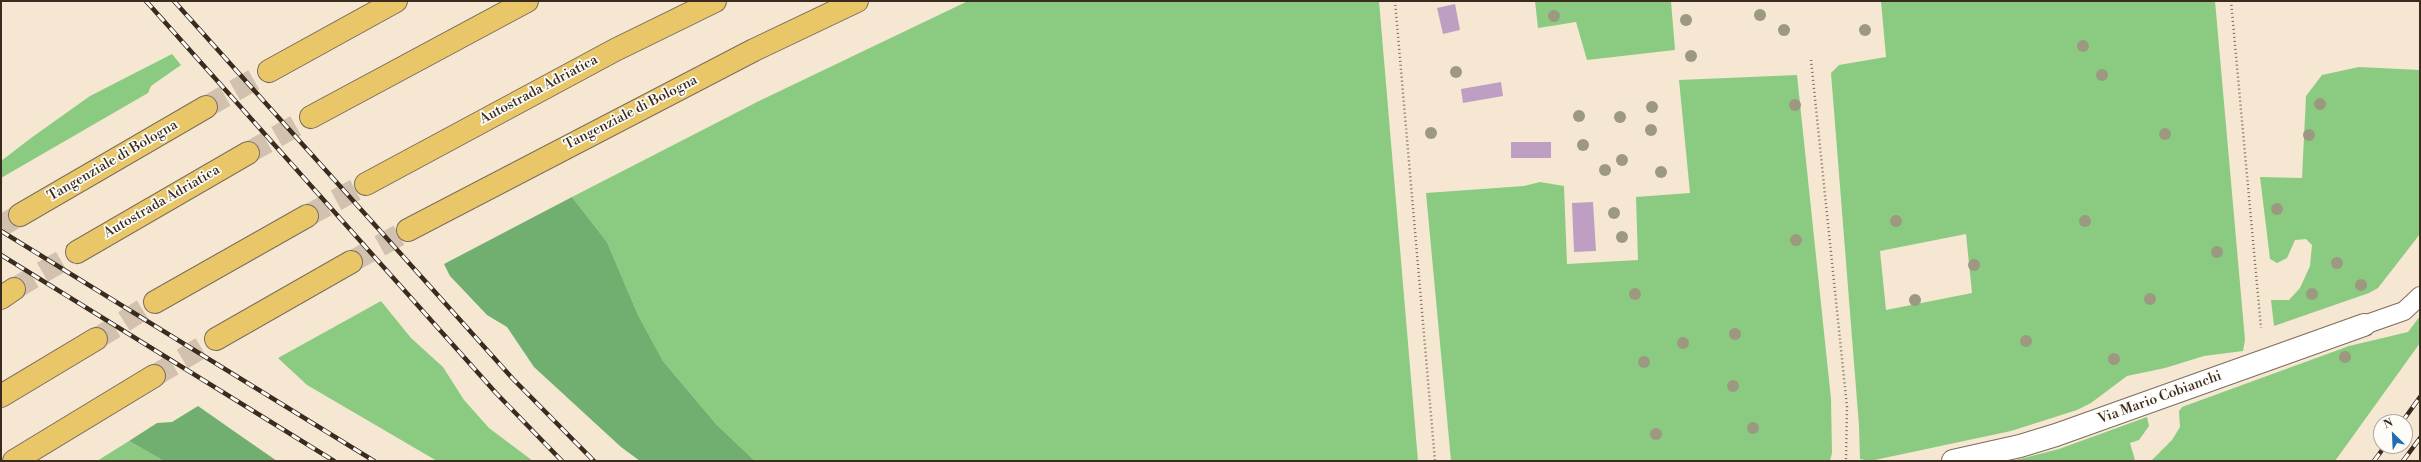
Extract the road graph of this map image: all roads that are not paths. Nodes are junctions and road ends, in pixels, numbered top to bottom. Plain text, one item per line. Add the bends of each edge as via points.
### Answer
1 (396, 1) edge
2 (527, 1) edge
3 (714, 1) edge
4 (857, 1) edge
5 (269, 71) tunnel mouth
6 (206, 106) tunnel mouth
7 (311, 117) tunnel mouth
8 (248, 153) tunnel mouth
9 (366, 184) tunnel mouth
10 (20, 215) tunnel mouth
11 (307, 216) tunnel mouth
12 (408, 230) tunnel mouth
13 (77, 252) tunnel mouth
14 (351, 262) tunnel mouth
15 (2420, 296) edge
16 (155, 302) tunnel mouth
17 (2364, 325) joint
18 (216, 338) tunnel mouth
19 (96, 339) tunnel mouth
20 (154, 376) tunnel mouth
21 (1, 396) edge
22 (14, 461) edge
23 (1953, 461) edge

1 - 5 highway
2 - 7 highway
3 - 9 highway, Autostrada Adriatica via 615,50
4 - 12 highway, Tangenziale di Bologna via 747,54
6 - 10 highway, Tangenziale di Bologna
8 - 13 highway, Autostrada Adriatica
11 - 16 highway
14 - 18 highway
15 - 17 lane via 2404,310
17 - 23 street, Via Mario Cobianchi via 2056,435
19 - 21 highway
20 - 22 highway

